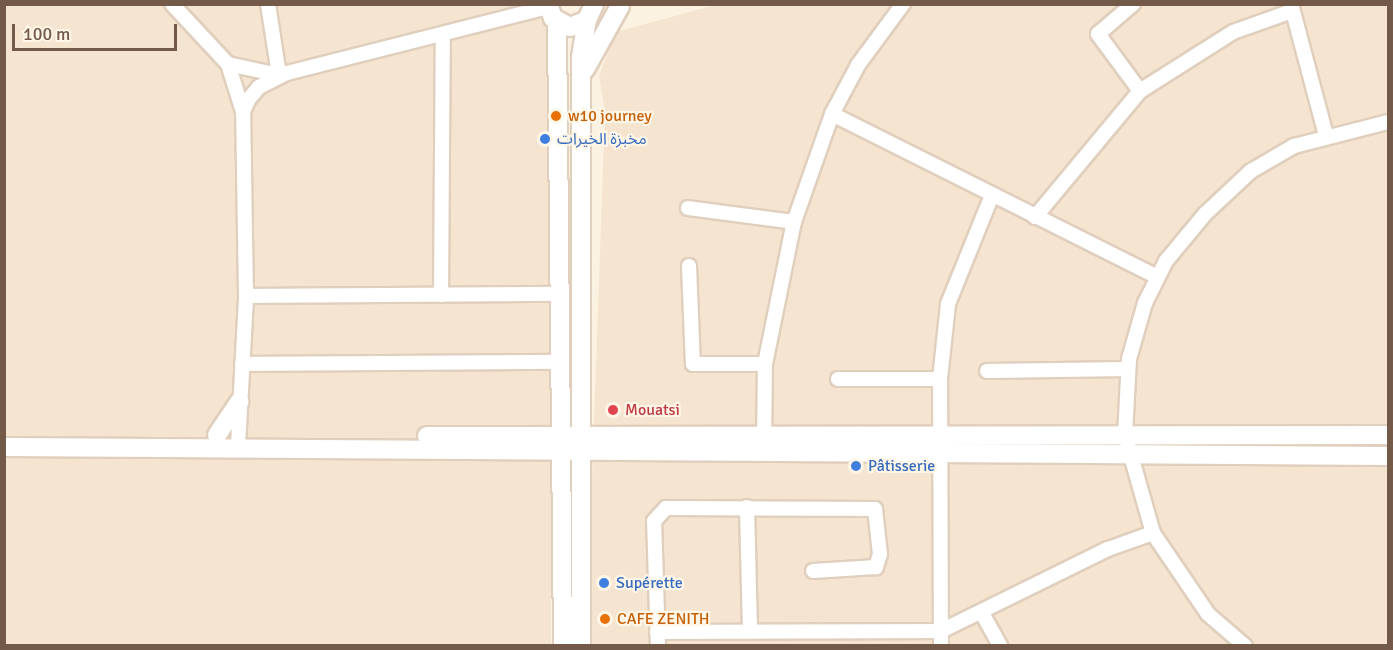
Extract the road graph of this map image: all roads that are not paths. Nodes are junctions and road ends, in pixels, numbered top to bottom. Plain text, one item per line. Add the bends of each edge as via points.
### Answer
1 (172, 4) edge
2 (268, 4) edge
3 (903, 4) edge
4 (1133, 4) edge
5 (622, 5) edge
6 (1292, 8) edge
7 (551, 11) edge
8 (591, 13) edge
9 (443, 36) junction
10 (228, 64) junction
11 (279, 75) junction
12 (582, 76) junction
13 (1140, 91) junction
14 (243, 112) junction
15 (832, 114) junction
16 (1389, 122) edge
17 (1326, 136) junction
18 (992, 195) junction
19 (688, 208) dead end
20 (1035, 216) junction
21 (794, 222) junction
22 (689, 266) dead end
23 (1158, 277) junction
24 (560, 294) junction
25 (246, 296) junction
26 (441, 296) junction
27 (561, 362) junction
28 (242, 364) junction
29 (765, 364) junction
30 (1128, 369) junction
31 (987, 370) dead end
32 (838, 379) dead end
33 (940, 379) junction
34 (239, 402) junction
35 (763, 434) junction
36 (217, 435) junction
37 (1125, 435) junction
38 (1389, 435) edge
39 (4, 437) edge
40 (238, 440) junction
41 (571, 442) junction
42 (940, 444) junction
43 (4, 447) edge
44 (764, 453) junction
45 (1389, 456) edge
46 (1128, 457) junction
47 (747, 507) junction
48 (1153, 533) junction
49 (813, 571) dead end
50 (982, 613) junction
51 (750, 631) junction
52 (941, 631) junction
53 (657, 638) edge
54 (876, 638) edge
55 (562, 645) edge
56 (581, 645) edge
57 (941, 645) edge
58 (1000, 645) edge
59 (1245, 645) edge

1 - 10 street
2 - 11 street
3 - 15 street via 858,65
4 - 13 street via 1098,34
5 - 8 main road
5 - 12 main road
6 - 13 street via 1233,32
6 - 17 street
7 - 8 main road via 576,27
7 - 9 street
7 - 24 main road
8 - 12 main road
9 - 11 street
9 - 26 street
10 - 11 street
10 - 14 street
11 - 14 street via 259,87
12 - 41 main road
13 - 20 street
14 - 25 street
15 - 18 street
15 - 21 street
16 - 17 street
17 - 23 street via 1294,146 1251,171 1204,214
18 - 20 street
18 - 33 street via 948,304
19 - 21 street
20 - 23 street
21 - 29 street
22 - 29 street via 693,364
23 - 30 street
24 - 26 street
24 - 27 main road
25 - 26 street
25 - 28 street
27 - 28 street
27 - 41 main road
28 - 34 street
29 - 35 street
30 - 31 street
30 - 37 street
32 - 33 street
33 - 42 street
34 - 36 main road
34 - 40 street
35 - 41 main road
35 - 42 main road
35 - 44 street
36 - 39 main road
36 - 40 main road
37 - 38 main road
37 - 42 main road
37 - 46 street
40 - 41 main road
40 - 43 main road
41 - 44 main road
41 - 55 main road
41 - 56 main road
42 - 44 main road
42 - 46 main road
42 - 52 street
45 - 46 main road
46 - 48 street
47 - 49 street via 875,509 880,554 876,567
47 - 51 street
47 - 53 street via 666,508 657,515
48 - 50 street via 1108,549
48 - 59 street via 1208,614
50 - 52 street
50 - 58 street
51 - 53 street
51 - 54 street
52 - 54 street
52 - 57 street

